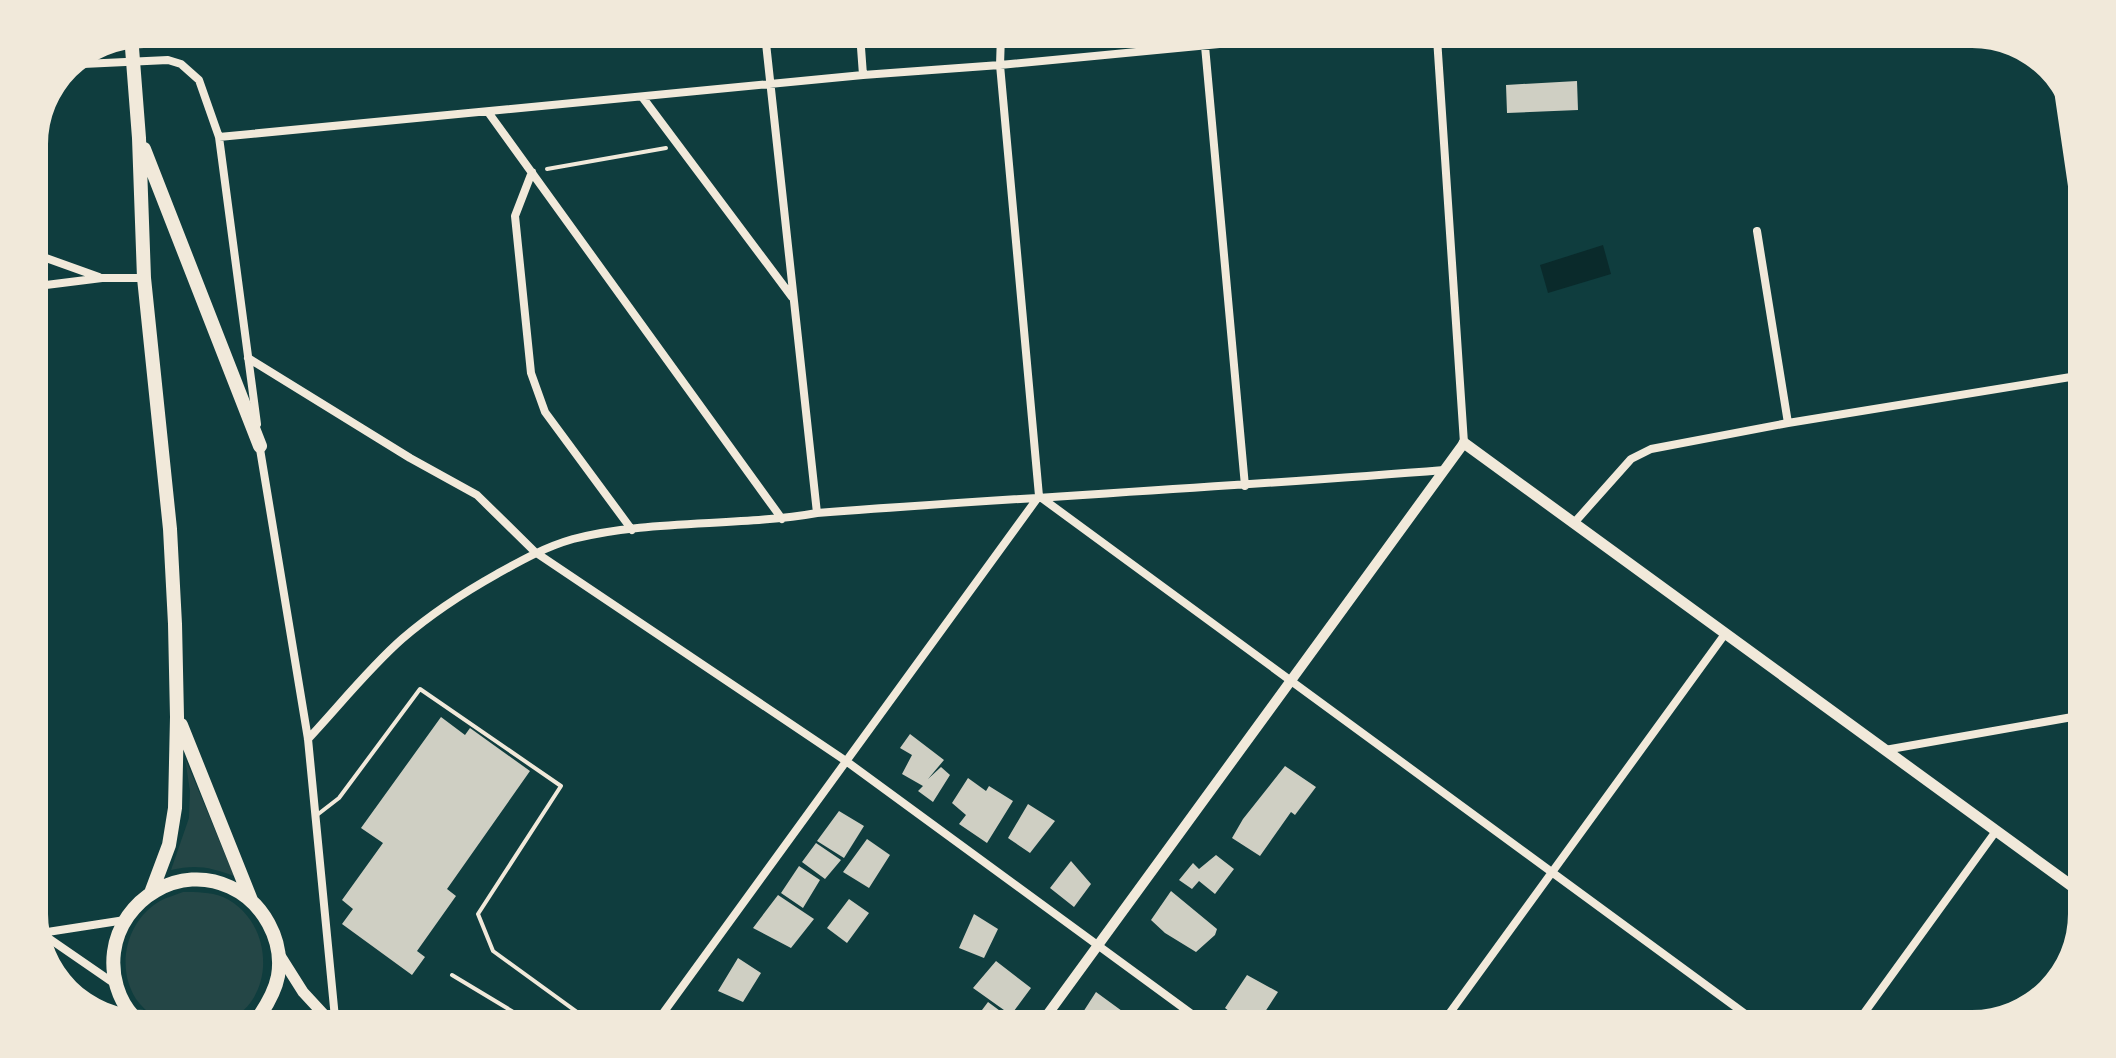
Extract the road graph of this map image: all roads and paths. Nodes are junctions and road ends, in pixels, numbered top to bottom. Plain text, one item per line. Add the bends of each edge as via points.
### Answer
1 (766, 48) edge
2 (861, 48) edge
3 (1001, 48) edge
4 (1183, 48) edge
5 (1205, 48) edge
6 (1437, 48) edge
7 (132, 49) edge
8 (94, 62) edge
9 (134, 63) junction
10 (1000, 65) junction
11 (863, 75) junction
12 (769, 84) junction
13 (642, 98) junction
14 (2060, 104) edge
15 (488, 112) junction
16 (219, 137) junction
17 (140, 138) junction
18 (680, 146) junction
19 (2068, 159) edge
20 (532, 172) junction
21 (1757, 231) dead end
22 (48, 259) edge
23 (102, 278) junction
24 (144, 278) junction
25 (48, 284) edge
26 (795, 300) junction
27 (248, 358) junction
28 (2068, 377) edge
29 (1788, 423) junction
30 (1464, 443) junction
31 (260, 446) junction
32 (1444, 470) junction
33 (1245, 486) junction
34 (1039, 496) junction
35 (817, 512) junction
36 (782, 519) junction
37 (1574, 523) junction
38 (632, 530) junction
39 (536, 552) junction
40 (1725, 634) junction
41 (1291, 681) junction
42 (177, 717) junction
43 (2068, 718) edge
44 (308, 740) junction
45 (1886, 750) junction
46 (846, 761) junction
47 (314, 817) junction
48 (1996, 831) junction
49 (1552, 872) junction
50 (2068, 883) edge
51 (151, 892) junction
52 (252, 901) junction
53 (125, 920) junction
54 (49, 930) edge
55 (52, 942) edge
56 (1098, 946) junction
57 (278, 952) junction
58 (452, 975) dead end
59 (116, 984) junction
60 (127, 1009) edge
61 (263, 1010) edge
62 (320, 1010) edge
63 (335, 1010) edge
64 (510, 1010) edge
65 (574, 1010) edge
66 (665, 1010) edge
67 (1051, 1010) edge
68 (1186, 1010) edge
69 (1452, 1010) edge
70 (1740, 1010) edge
71 (1866, 1010) edge

1 - 12 street
2 - 11 street
3 - 10 street
4 - 10 street
5 - 33 street
6 - 30 street
7 - 9 highway
8 - 9 street
9 - 16 street via 181,64 199,80
9 - 17 highway
10 - 11 street
10 - 34 street
11 - 12 street
12 - 13 street
12 - 26 street
13 - 15 street
13 - 18 street
14 - 19 street
15 - 16 street
15 - 20 street
16 - 27 street
17 - 24 highway
17 - 31 highway
18 - 20 path
18 - 26 street
20 - 36 street
20 - 38 street via 515,216 531,373 545,412
21 - 29 street
22 - 23 street
23 - 24 street
23 - 25 street
24 - 42 highway via 170,529
26 - 35 street
27 - 31 street
27 - 39 street via 477,495
28 - 29 street
29 - 37 street via 1651,449 1631,459
30 - 32 street
30 - 37 main road
31 - 44 street
32 - 33 street
32 - 41 street
33 - 34 street
34 - 35 street
34 - 41 street
34 - 46 street
35 - 36 street
36 - 38 street
37 - 40 main road
38 - 39 street
39 - 44 street via 462,594 398,642
39 - 46 street
40 - 45 main road
40 - 49 street
41 - 49 street
41 - 56 street
42 - 51 highway via 175,808
42 - 52 highway
43 - 45 street
44 - 47 street
45 - 48 main road
46 - 56 street
46 - 66 street
47 - 63 street
47 - 65 lane via 339,798 420,689 561,786 478,914 493,951
48 - 50 main road
48 - 71 street
49 - 69 street
49 - 70 street
51 - 52 highway via 203,880
51 - 53 highway
52 - 57 highway via 274,933
53 - 54 street
53 - 59 highway via 116,940
55 - 59 street
56 - 67 street
56 - 68 street
57 - 61 highway via 278,976
57 - 62 main road
58 - 64 lane
59 - 60 highway

